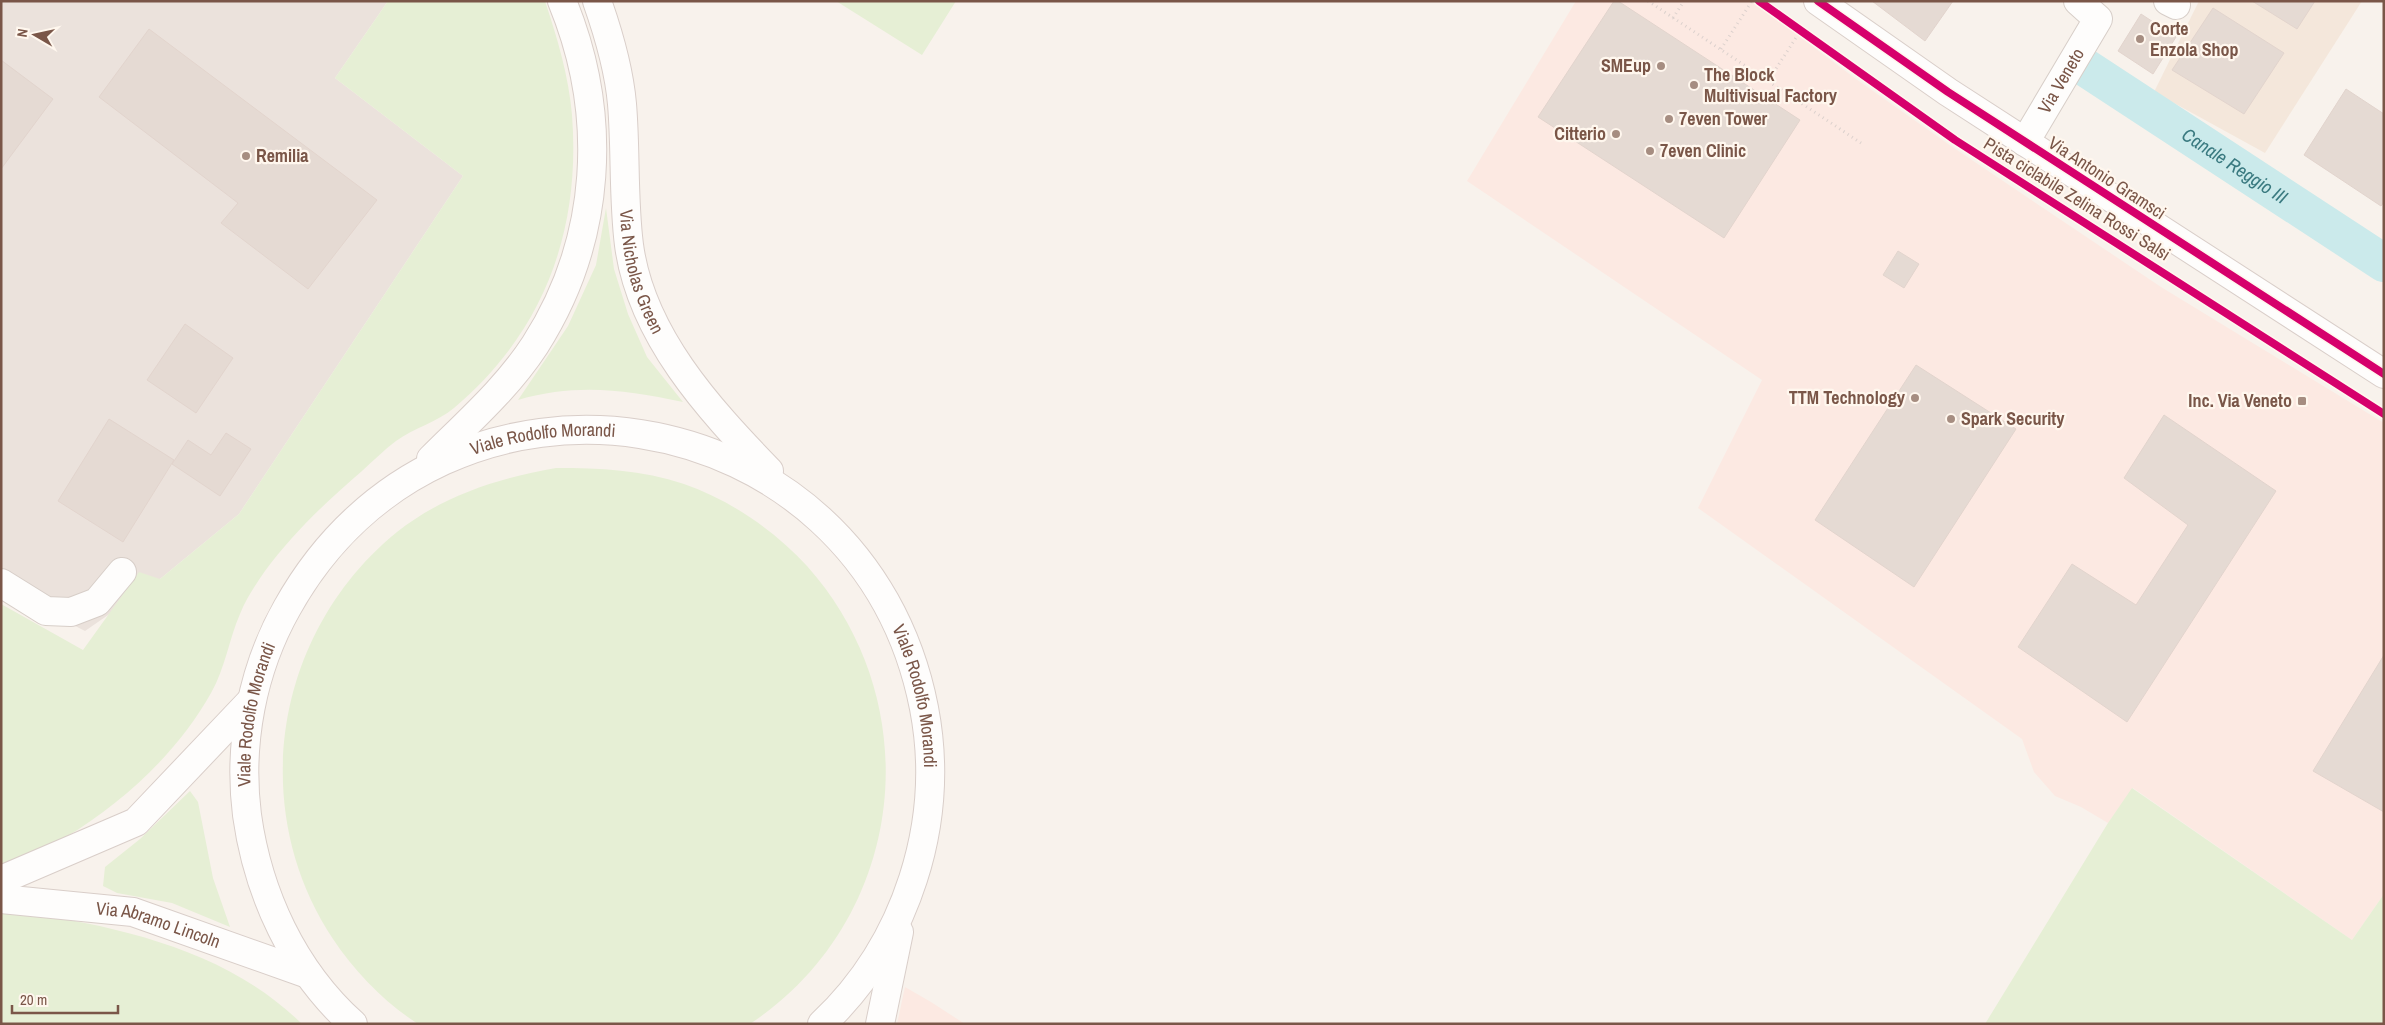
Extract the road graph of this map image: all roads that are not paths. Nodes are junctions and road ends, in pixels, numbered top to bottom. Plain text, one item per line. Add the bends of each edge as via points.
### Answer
1 (562, 1) edge
2 (598, 1) edge
3 (1818, 1) edge
4 (2095, 6) edge
5 (2025, 142) junction
6 (2384, 374) edge
7 (415, 474) junction
8 (792, 496) junction
9 (122, 572) dead end
10 (1, 584) edge
11 (251, 701) junction
12 (1, 880) edge
13 (1, 899) edge
14 (906, 902) junction
15 (308, 974) junction
16 (353, 1024) edge
17 (822, 1024) edge
18 (880, 1024) edge

1 - 7 street via 579,50 592,114 590,207 577,258 535,345 508,381
2 - 8 street, Via Nicholas Green via 614,50 622,103 630,247 654,325 676,362 704,397
3 - 5 street, Via Antonio Gramsci
4 - 5 street, Via Veneto
5 - 6 street, Via Antonio Gramsci
7 - 8 street, Viale Rodolfo Morandi via 467,450 522,434 579,428 636,431 691,444 744,466
7 - 11 street, Viale Rodolfo Morandi via 350,524 298,587 262,661
8 - 14 street, Viale Rodolfo Morandi via 835,533 871,577 898,626 918,680 929,735 931,792 922,848
9 - 10 street via 97,602 70,612 46,611
11 - 12 street via 136,822
11 - 15 street, Viale Rodolfo Morandi via 244,748 245,796 251,843 264,890 283,933
13 - 15 street, Via Abramo Lincoln via 133,912
14 - 17 street, Viale Rodolfo Morandi via 887,942 864,978
14 - 18 street, Viale Rodolfo Morandi
15 - 16 street, Viale Rodolfo Morandi

